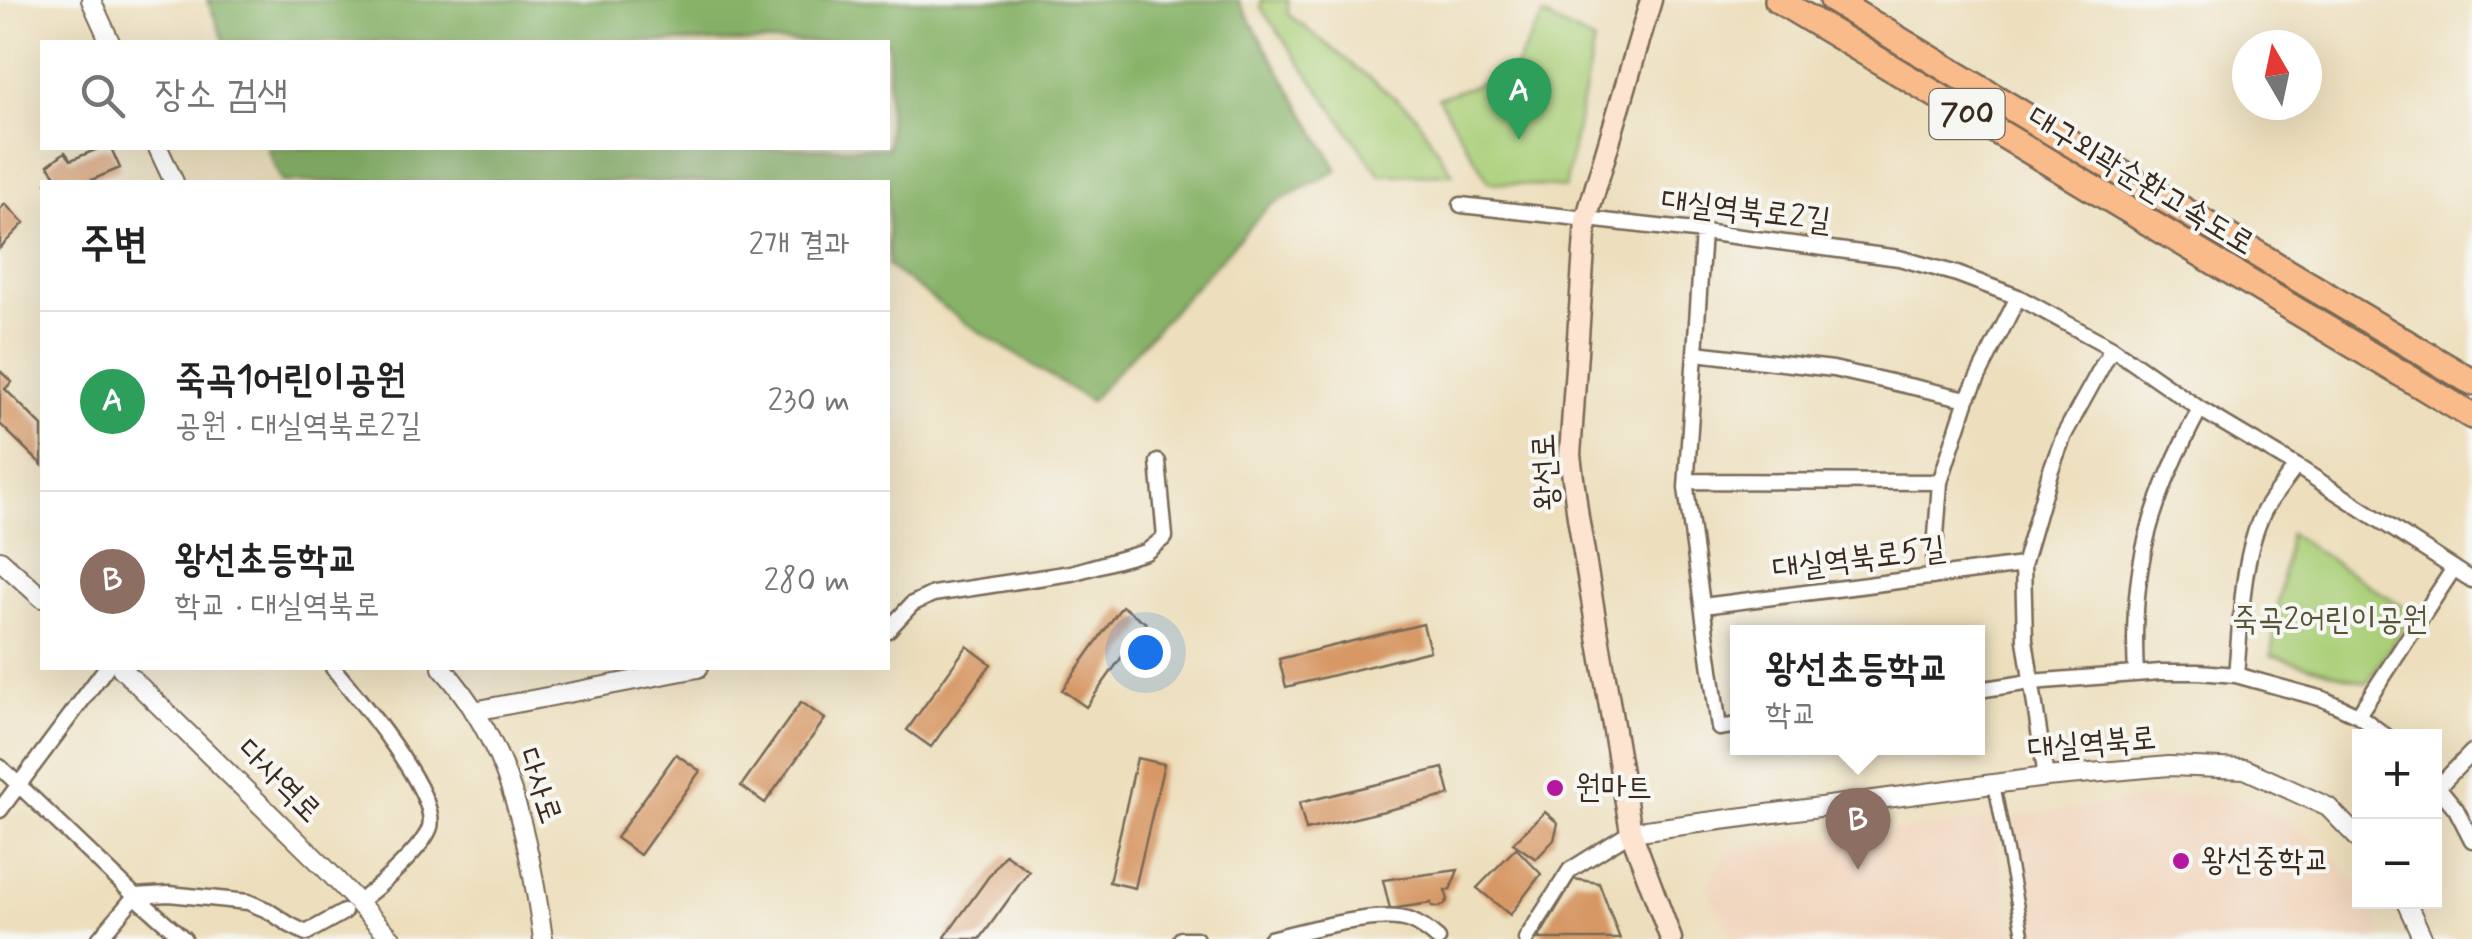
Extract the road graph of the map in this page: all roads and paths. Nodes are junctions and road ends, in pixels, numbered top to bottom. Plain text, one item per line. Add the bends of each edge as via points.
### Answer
1 (91, 0) edge
2 (1650, 0) edge
3 (1778, 0) edge
4 (1833, 0) edge
5 (109, 40) edge
6 (159, 150) edge
7 (173, 180) edge
8 (1461, 205) dead end
9 (1586, 220) junction
10 (1702, 232) junction
11 (2018, 297) junction
12 (2112, 348) junction
13 (1696, 352) junction
14 (2472, 382) edge
15 (1967, 399) junction
16 (2200, 410) junction
17 (2472, 416) edge
18 (1158, 462) dead end
19 (2296, 466) junction
20 (1687, 481) junction
21 (1940, 482) junction
22 (0, 560) edge
23 (2023, 565) junction
24 (2454, 568) junction
25 (1932, 577) junction
26 (2472, 580) edge
27 (40, 596) edge
28 (1703, 606) junction
29 (890, 628) edge
30 (104, 670) edge
31 (123, 670) edge
32 (335, 670) edge
33 (444, 670) edge
34 (688, 670) edge
35 (2136, 674) junction
36 (2236, 675) junction
37 (2031, 682) junction
38 (1985, 689) edge
39 (474, 711) junction
40 (2358, 716) junction
41 (1730, 726) edge
42 (2376, 729) edge
43 (2472, 752) edge
44 (0, 767) edge
45 (2046, 777) junction
46 (2442, 779) edge
47 (19, 784) junction
48 (1994, 784) junction
49 (2442, 791) edge
50 (0, 810) edge
51 (1630, 832) junction
52 (2352, 832) edge
53 (2472, 840) edge
54 (135, 896) junction
55 (366, 896) dead end
56 (2409, 909) edge
57 (344, 912) dead end
58 (304, 936) edge
59 (100, 939) edge
60 (184, 939) edge
61 (392, 939) edge
62 (542, 939) edge
63 (1181, 939) edge
64 (1196, 939) edge
65 (1270, 939) edge
66 (1438, 939) edge
67 (1526, 939) edge
68 (1672, 939) edge
69 (2024, 939) edge
70 (2423, 939) edge

1 - 5 street
2 - 9 main road, 왕선로
3 - 17 highway, 대구외곽순환고속도로 / 700
4 - 14 highway, 대구외곽순환고속도로 / 700
6 - 7 street
8 - 9 street, 대실역북로2길
9 - 10 street, 대실역북로2길
9 - 51 main road, 왕선로 via 1570,455
10 - 11 street, 대실역북로2길 via 1898,258
10 - 13 street
11 - 12 street, 대실역북로2길
11 - 15 street
12 - 16 street, 대실역북로2길
12 - 23 street via 2064,435
13 - 15 street via 1833,370
13 - 20 street
15 - 21 street
16 - 19 street, 대실역북로2길
16 - 35 street via 2178,451 2139,564
18 - 29 street via 1164,537 1146,552 1071,573 933,594 912,604
19 - 24 street, 대실역북로2길
19 - 36 street via 2256,536
20 - 21 street, 대실역북로5길
20 - 28 street
21 - 25 street
22 - 27 street
23 - 25 street, 대실역북로5길
23 - 37 street
24 - 26 street, 대실역북로2길
24 - 40 street
25 - 28 street, 대실역북로5길
28 - 41 street via 1720,728
30 - 47 street
31 - 61 street, 다사역로
32 - 55 street via 388,736 417,784 431,825 389,879
33 - 39 street, 다사로
34 - 39 street
35 - 36 street
35 - 37 street
36 - 40 street
37 - 38 street
37 - 45 street
39 - 62 street, 다사로 via 516,802
40 - 42 street
43 - 46 street
44 - 47 street
45 - 48 street, 대실역북로
45 - 52 street, 대실역북로 via 2168,766 2244,769 2328,807
47 - 50 street
47 - 54 street
48 - 51 street, 대실역북로
48 - 69 street
49 - 53 street
51 - 67 street via 1570,870
51 - 68 main road, 왕선로
54 - 58 street via 248,902
54 - 59 street
54 - 60 street
56 - 70 street
57 - 58 street
63 - 64 street
65 - 66 street via 1389,918 1410,920

